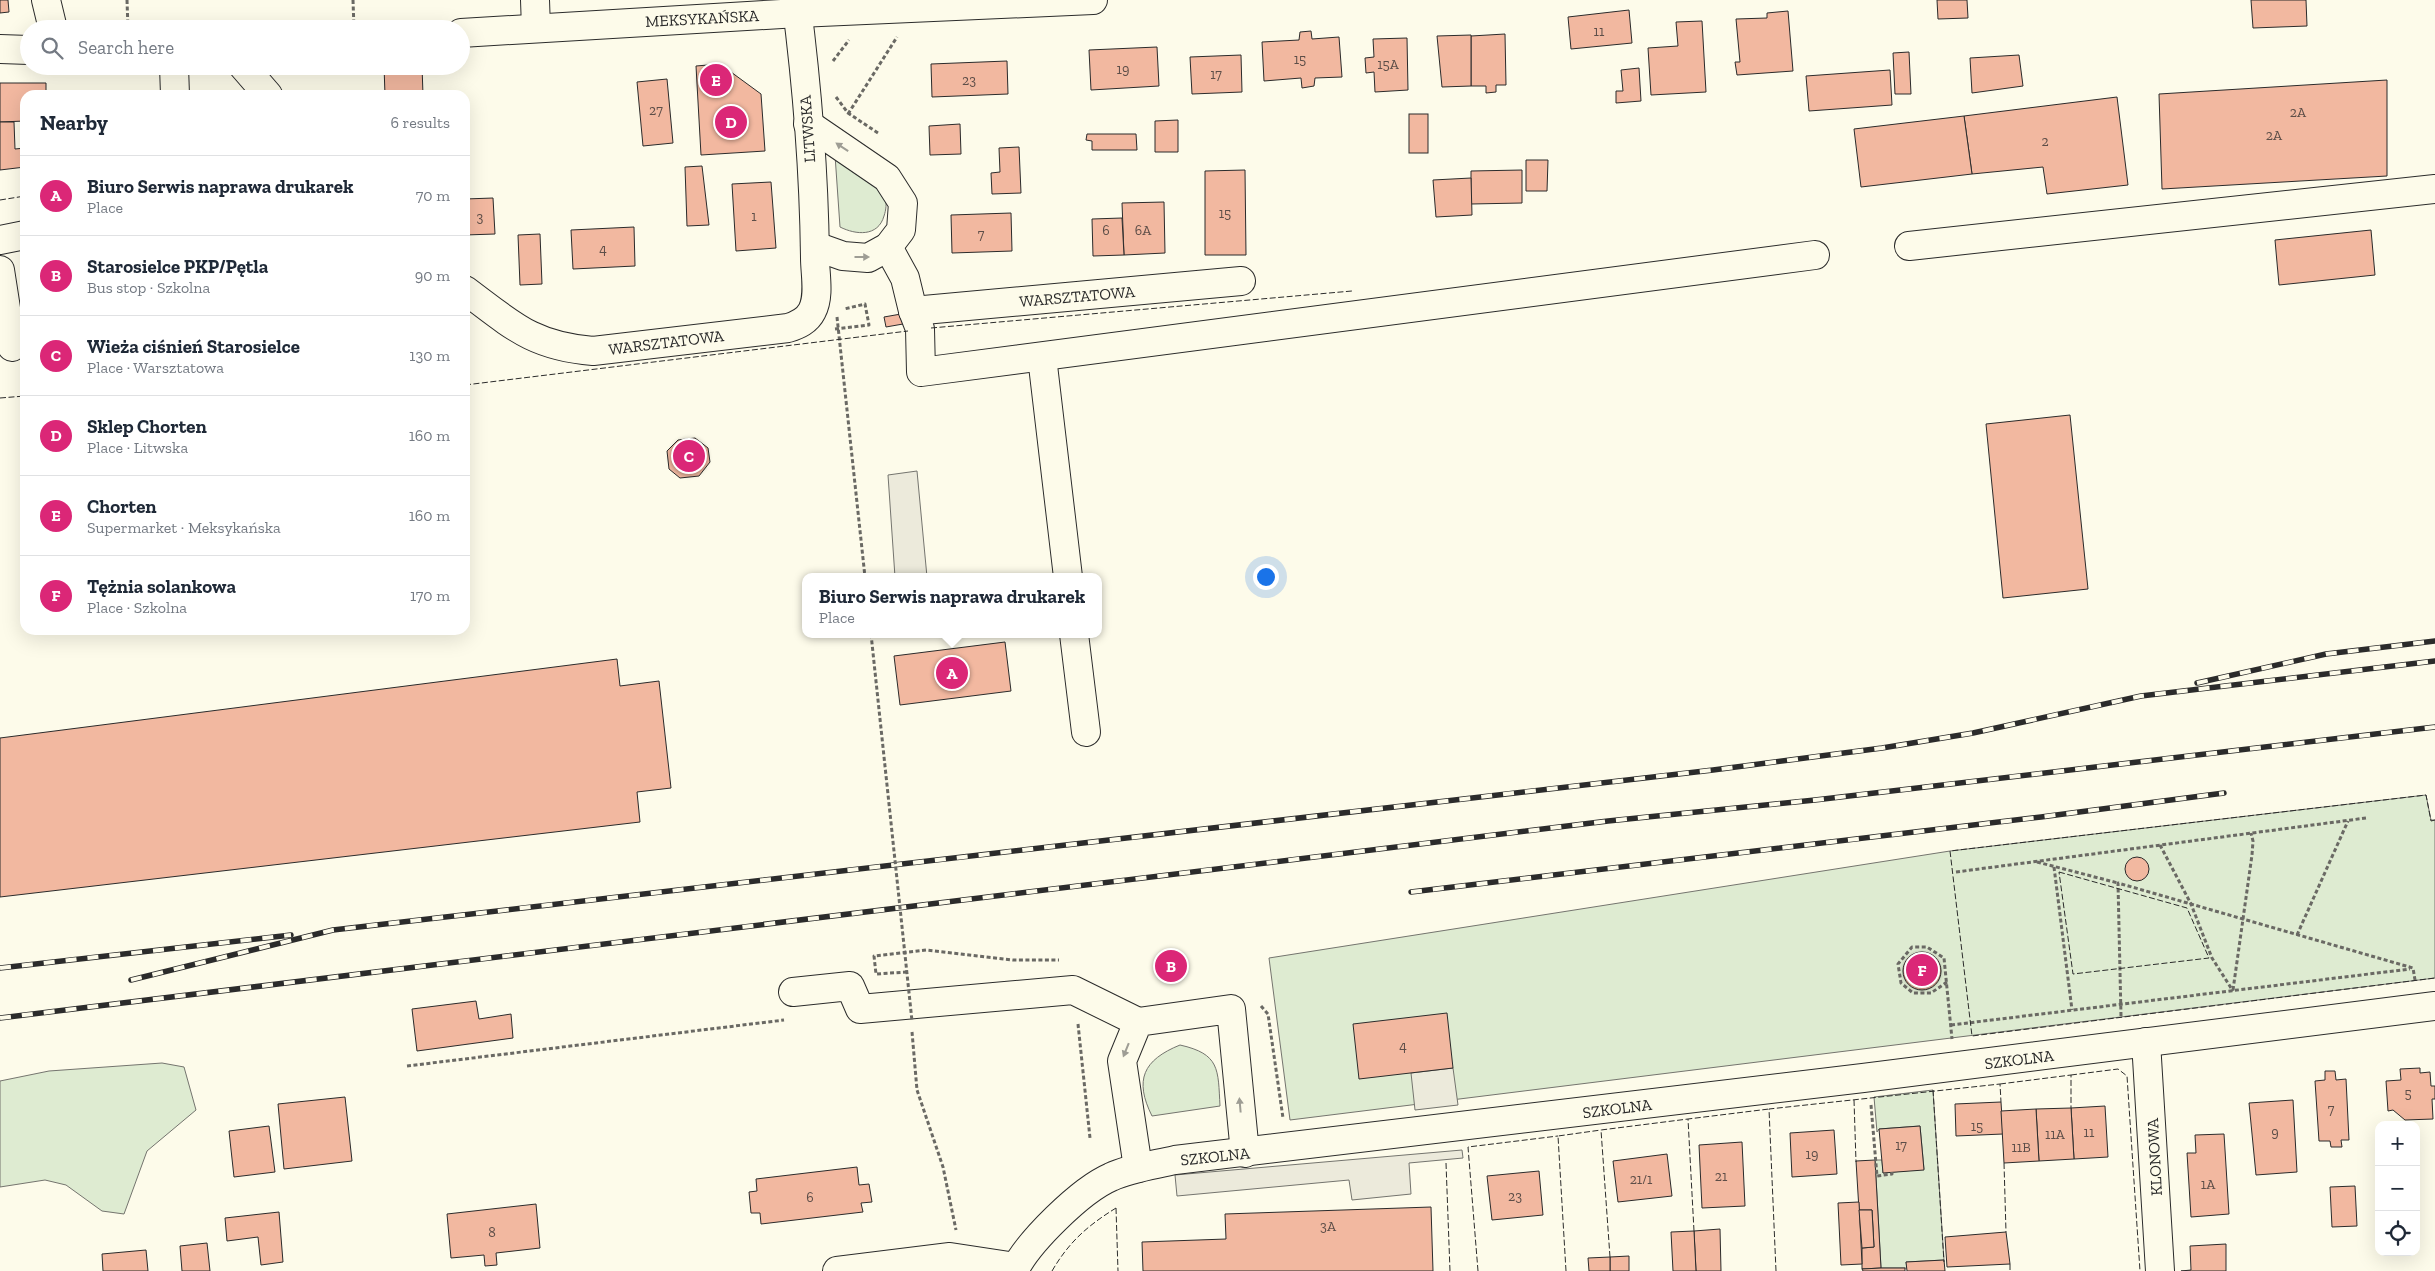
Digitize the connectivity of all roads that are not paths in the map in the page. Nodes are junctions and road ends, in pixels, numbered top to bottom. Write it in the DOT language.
graph roads {
  1 [pos="46,0"];
  2 [pos="535,0"];
  3 [pos="1093,0"];
  4 [pos="797,6"];
  5 [pos="51,20"];
  6 [pos="536,28"];
  7 [pos="470,32"];
  8 [pos="0,50"];
  9 [pos="20,50"];
  10 [pos="174,75"];
  11 [pos="251,75"];
  12 [pos="175,90"];
  13 [pos="264,90"];
  14 [pos="808,124"];
  15 [pos="2435,189"];
  16 [pos="20,236"];
  17 [pos="0,240"];
  18 [pos="815,246"];
  19 [pos="1910,246"];
  20 [pos="888,248"];
  21 [pos="1815,255"];
  22 [pos="0,270"];
  23 [pos="1241,281"];
  24 [pos="470,294"];
  25 [pos="912,311"];
  26 [pos="12,348"];
  27 [pos="1042,357"];
  28 [pos="1068,573"];
  29 [pos="1074,638"];
  30 [pos="1086,732"];
  31 [pos="793,992"];
  32 [pos="2435,1006"];
  33 [pos="1138,1022"];
  34 [pos="2146,1042"];
  35 [pos="1245,1153"];
  36 [pos="1138,1168"];
  37 [pos="1015,1269"];
  38 [pos="837,1271"];
  39 [pos="2160,1271"];
  1 -- 5 [label="street"];
  2 -- 6 [label="street"];
  3 -- 4 [label="street, MEKSYKAŃSKA"];
  4 -- 6 [label="street, MEKSYKAŃSKA"];
  4 -- 14 [label="street, LITWSKA"];
  6 -- 7 [label="street, MEKSYKAŃSKA"];
  8 -- 9 [label="street"];
  10 -- 12 [label="street"];
  11 -- 13 [label="street"];
  14 -- 18 [label="street, LITWSKA"];
  20 -- 14 [label="street, one-way"];
  15 -- 19 [label="street"];
  16 -- 17 [label="street"];
  18 -- 20 [label="street, one-way"];
  18 -- 24 [label="street, WARSZTATOWA"];
  20 -- 25 [label="street"];
  21 -- 27 [label="street"];
  22 -- 26 [label="street"];
  23 -- 25 [label="street, WARSZTATOWA"];
  25 -- 27 [label="street"];
  27 -- 28 [label="street"];
  29 -- 30 [label="street"];
  31 -- 33 [label="street"];
  32 -- 34 [label="street, SZKOLNA"];
  35 -- 33 [label="street, one-way"];
  33 -- 36 [label="street, one-way"];
  34 -- 35 [label="street, SZKOLNA"];
  34 -- 39 [label="street, KLONOWA"];
  35 -- 36 [label="street, SZKOLNA"];
  36 -- 37 [label="street, SZKOLNA"];
  37 -- 38 [label="street, SZKOLNA"];
}
